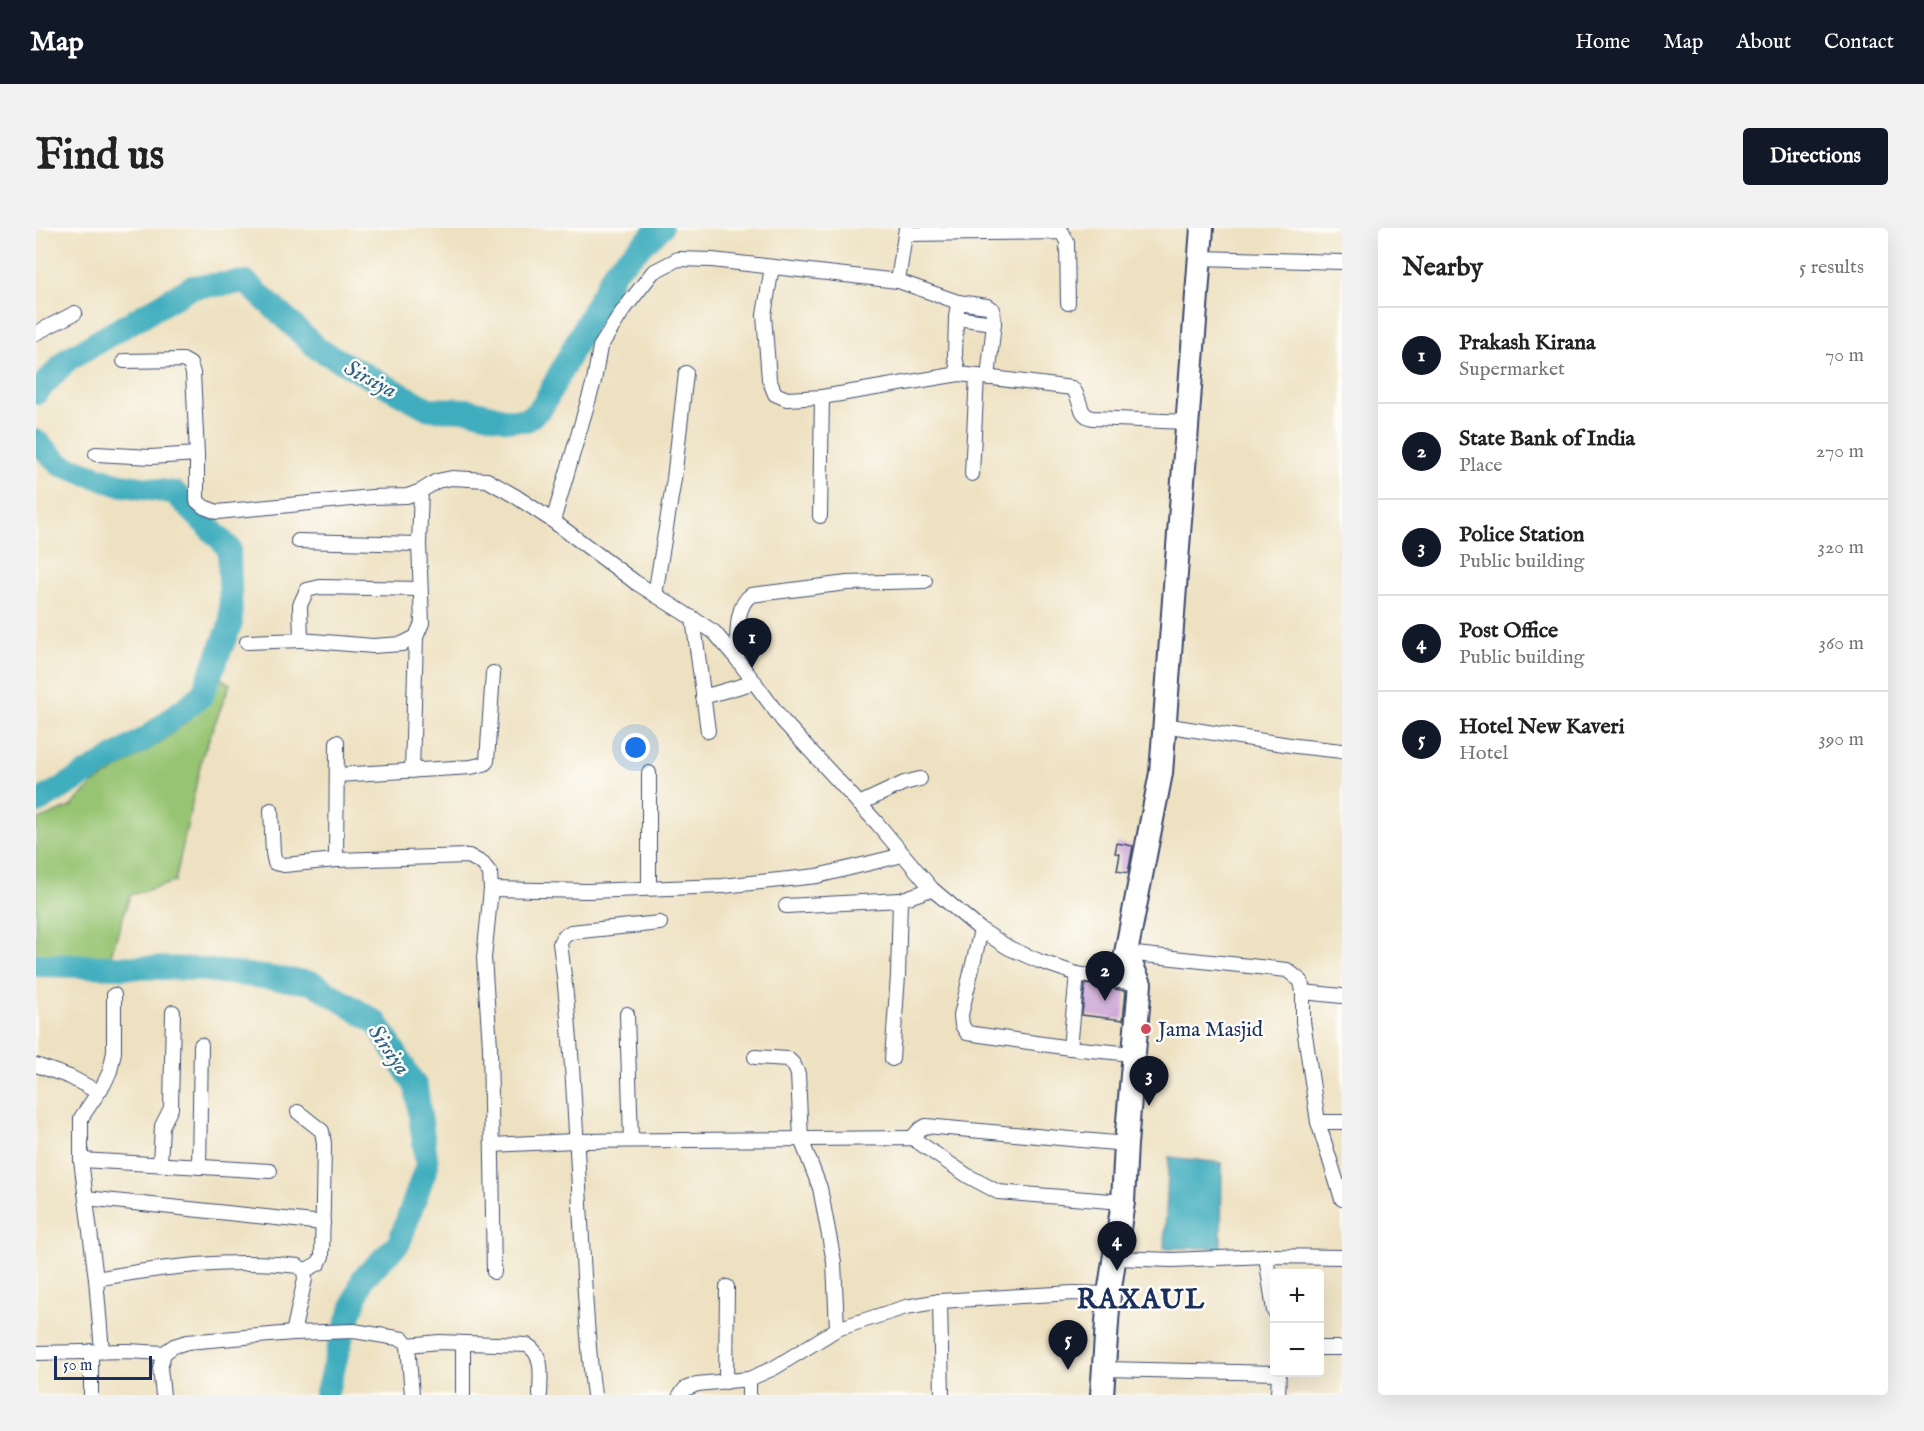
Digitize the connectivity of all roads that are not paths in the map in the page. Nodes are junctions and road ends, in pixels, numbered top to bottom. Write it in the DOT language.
graph roads {
  1 [pos="1202,228"];
  2 [pos="1062,230"];
  3 [pos="906,231"];
  4 [pos="1199,258"];
  5 [pos="1342,262"];
  6 [pos="772,267"];
  7 [pos="898,281"];
  8 [pos="958,302"];
  9 [pos="1068,303"];
  10 [pos="75,313"];
  11 [pos="956,318"];
  12 [pos="994,323"];
  13 [pos="36,333"];
  14 [pos="124,361"];
  15 [pos="686,373"];
  16 [pos="959,374"];
  17 [pos="982,377"];
  18 [pos="822,397"];
  19 [pos="1187,422"];
  20 [pos="96,454"];
  21 [pos="197,454"];
  22 [pos="972,474"];
  23 [pos="421,491"];
  24 [pos="820,516"];
  25 [pos="553,521"];
  26 [pos="298,541"];
  27 [pos="419,544"];
  28 [pos="925,581"];
  29 [pos="420,589"];
  30 [pos="655,595"];
  31 [pos="693,618"];
  32 [pos="416,637"];
  33 [pos="301,640"];
  34 [pos="248,642"];
  35 [pos="737,659"];
  36 [pos="493,673"];
  37 [pos="754,682"];
  38 [pos="703,697"];
  39 [pos="1164,725"];
  40 [pos="708,732"];
  41 [pos="337,742"];
  42 [pos="1342,751"];
  43 [pos="412,771"];
  44 [pos="650,773"];
  45 [pos="337,776"];
  46 [pos="920,779"];
  47 [pos="859,804"];
  48 [pos="271,810"];
  49 [pos="903,855"];
  50 [pos="336,860"];
  51 [pos="650,888"];
  52 [pos="932,889"];
  53 [pos="491,890"];
  54 [pos="900,900"];
  55 [pos="786,906"];
  56 [pos="660,923"];
  57 [pos="981,930"];
  58 [pos="1126,953"];
  59 [pos="1077,974"];
  60 [pos="1140,984"];
  61 [pos="1303,992"];
  62 [pos="114,995"];
  63 [pos="1342,996"];
  64 [pos="173,1012"];
  65 [pos="627,1014"];
  66 [pos="201,1045"];
  67 [pos="1070,1048"];
  68 [pos="1133,1054"];
  69 [pos="755,1057"];
  70 [pos="892,1059"];
  71 [pos="36,1065"];
  72 [pos="98,1092"];
  73 [pos="298,1112"];
  74 [pos="1318,1122"];
  75 [pos="1342,1122"];
  76 [pos="912,1138"];
  77 [pos="801,1139"];
  78 [pos="631,1140"];
  79 [pos="575,1141"];
  80 [pos="1125,1144"];
  81 [pos="493,1145"];
  82 [pos="81,1160"];
  83 [pos="160,1164"];
  84 [pos="199,1167"];
  85 [pos="270,1171"];
  86 [pos="86,1198"];
  87 [pos="1342,1198"];
  88 [pos="1123,1202"];
  89 [pos="323,1223"];
  90 [pos="1266,1256"];
  91 [pos="1116,1257"];
  92 [pos="1342,1257"];
  93 [pos="304,1271"];
  94 [pos="494,1272"];
  95 [pos="96,1279"];
  96 [pos="1270,1280"];
  97 [pos="728,1287"];
  98 [pos="1109,1294"];
  99 [pos="940,1301"];
  100 [pos="837,1329"];
  101 [pos="299,1333"];
  102 [pos="464,1343"];
  103 [pos="408,1345"];
  104 [pos="1324,1348"];
  105 [pos="1342,1348"];
  106 [pos="96,1351"];
  107 [pos="36,1353"];
  108 [pos="164,1353"];
  109 [pos="1104,1369"];
  110 [pos="1270,1373"];
  111 [pos="1279,1377"];
  112 [pos="749,1379"];
  113 [pos="726,1382"];
  114 [pos="91,1395"];
  115 [pos="163,1395"];
  116 [pos="412,1395"];
  117 [pos="462,1395"];
  118 [pos="540,1395"];
  119 [pos="594,1395"];
  120 [pos="680,1395"];
  121 [pos="749,1395"];
  122 [pos="942,1395"];
  123 [pos="1102,1395"];
  124 [pos="1278,1395"];
  1 -- 4 [label="main road"];
  2 -- 3 [label="street"];
  2 -- 9 [label="street"];
  3 -- 7 [label="street"];
  4 -- 5 [label="street"];
  4 -- 19 [label="main road"];
  6 -- 7 [label="street"];
  6 -- 18 [label="street"];
  6 -- 25 [label="street"];
  7 -- 8 [label="street"];
  8 -- 11 [label="street"];
  8 -- 12 [label="street"];
  10 -- 13 [label="street"];
  11 -- 12 [label="street"];
  11 -- 16 [label="street"];
  12 -- 17 [label="street"];
  14 -- 21 [label="street"];
  15 -- 30 [label="street"];
  16 -- 17 [label="street"];
  16 -- 18 [label="street"];
  17 -- 19 [label="street"];
  17 -- 22 [label="street"];
  18 -- 24 [label="street"];
  19 -- 39 [label="main road"];
  20 -- 21 [label="street"];
  21 -- 23 [label="street"];
  23 -- 25 [label="street"];
  23 -- 27 [label="street"];
  25 -- 30 [label="street"];
  26 -- 27 [label="street"];
  27 -- 29 [label="street"];
  28 -- 35 [label="street"];
  29 -- 32 [label="street"];
  29 -- 33 [label="street"];
  30 -- 31 [label="street"];
  31 -- 35 [label="street"];
  31 -- 38 [label="street"];
  32 -- 33 [label="street"];
  32 -- 43 [label="street"];
  33 -- 34 [label="street"];
  35 -- 37 [label="street"];
  36 -- 43 [label="street"];
  37 -- 38 [label="street"];
  37 -- 47 [label="street"];
  38 -- 40 [label="street"];
  39 -- 42 [label="street"];
  39 -- 58 [label="main road"];
  41 -- 45 [label="street"];
  43 -- 45 [label="street"];
  44 -- 51 [label="street"];
  45 -- 50 [label="street"];
  46 -- 47 [label="street"];
  47 -- 49 [label="street"];
  48 -- 50 [label="street"];
  49 -- 51 [label="street"];
  49 -- 52 [label="street"];
  50 -- 53 [label="street"];
  51 -- 53 [label="street"];
  52 -- 54 [label="street"];
  52 -- 57 [label="street"];
  53 -- 81 [label="street"];
  54 -- 55 [label="street"];
  54 -- 70 [label="street"];
  56 -- 79 [label="street"];
  57 -- 59 [label="street"];
  57 -- 67 [label="street"];
  58 -- 60 [label="main road"];
  58 -- 61 [label="street"];
  59 -- 60 [label="street"];
  59 -- 67 [label="street"];
  60 -- 68 [label="main road"];
  61 -- 63 [label="street"];
  61 -- 74 [label="street"];
  62 -- 72 [label="street"];
  64 -- 83 [label="street"];
  65 -- 78 [label="street"];
  66 -- 84 [label="street"];
  67 -- 68 [label="street"];
  68 -- 80 [label="main road"];
  69 -- 77 [label="street"];
  71 -- 72 [label="street"];
  72 -- 82 [label="street"];
  73 -- 89 [label="street"];
  74 -- 75 [label="street"];
  74 -- 87 [label="street"];
  76 -- 77 [label="street"];
  76 -- 80 [label="street"];
  76 -- 88 [label="street"];
  77 -- 78 [label="street"];
  77 -- 100 [label="street"];
  78 -- 79 [label="street"];
  79 -- 81 [label="street"];
  79 -- 119 [label="street"];
  80 -- 88 [label="main road"];
  81 -- 94 [label="street"];
  82 -- 83 [label="street"];
  82 -- 86 [label="street"];
  83 -- 84 [label="street"];
  84 -- 85 [label="street"];
  86 -- 89 [label="street"];
  86 -- 95 [label="street"];
  88 -- 91 [label="main road"];
  89 -- 93 [label="street"];
  90 -- 91 [label="street"];
  90 -- 92 [label="street"];
  90 -- 96 [label="street"];
  91 -- 98 [label="main road"];
  93 -- 95 [label="street"];
  93 -- 101 [label="street"];
  95 -- 106 [label="street"];
  97 -- 113 [label="street"];
  98 -- 99 [label="street"];
  98 -- 109 [label="main road"];
  99 -- 100 [label="street"];
  99 -- 122 [label="street"];
  100 -- 112 [label="street"];
  101 -- 103 [label="street"];
  101 -- 108 [label="street"];
  102 -- 103 [label="street"];
  102 -- 117 [label="street"];
  102 -- 118 [label="street"];
  103 -- 116 [label="street"];
  104 -- 105 [label="street"];
  106 -- 107 [label="street"];
  106 -- 108 [label="street"];
  106 -- 114 [label="street"];
  108 -- 115 [label="street"];
  109 -- 110 [label="street"];
  109 -- 123 [label="main road"];
  111 -- 124 [label="street"];
  112 -- 113 [label="street"];
  112 -- 121 [label="street"];
  113 -- 120 [label="street"];
}
